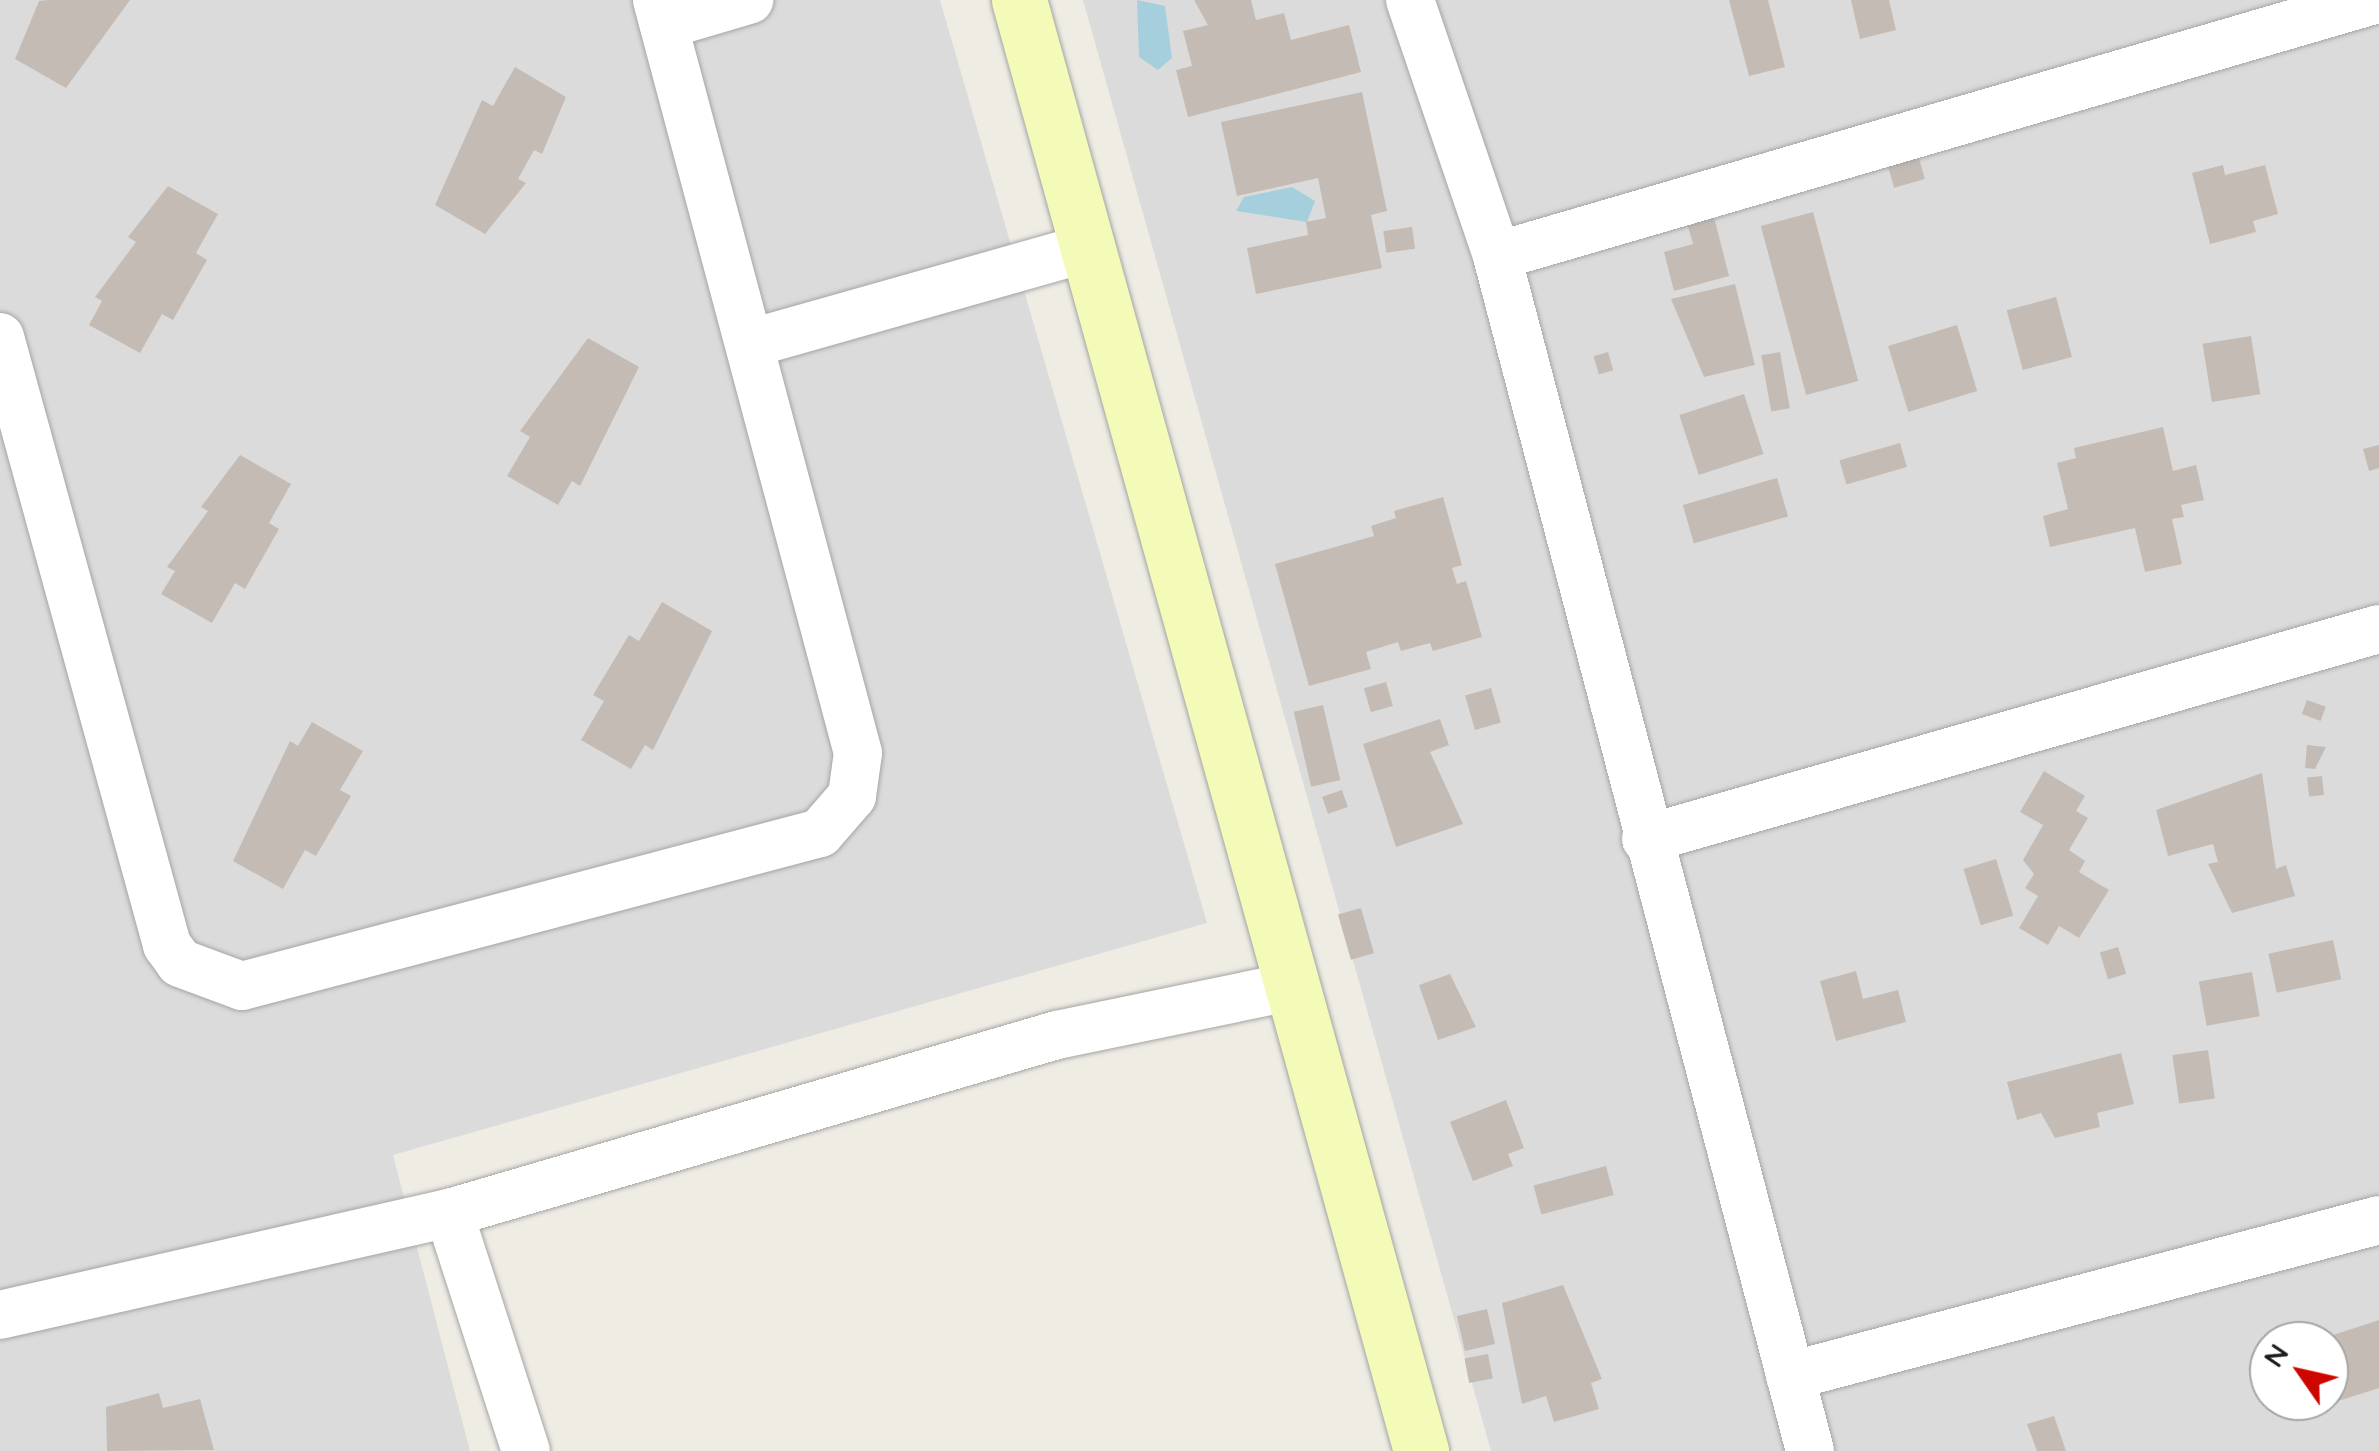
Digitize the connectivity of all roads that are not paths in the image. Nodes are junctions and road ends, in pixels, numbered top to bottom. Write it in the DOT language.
graph roads {
  1 [pos="749,0"];
  2 [pos="1019,0"];
  3 [pos="1410,0"];
  4 [pos="2374,0"];
  5 [pos="660,12"];
  6 [pos="1088,248"];
  7 [pos="1497,256"];
  8 [pos="0,337"];
  9 [pos="754,342"];
  10 [pos="2379,629"];
  11 [pos="1646,839"];
  12 [pos="1289,987"];
  13 [pos="449,1213"];
  14 [pos="2379,1220"];
  15 [pos="0,1315"];
  16 [pos="1790,1376"];
  17 [pos="526,1451"];
  18 [pos="1422,1451"];
  19 [pos="1810,1451"];
  1 -- 5 [label="street"];
  2 -- 6 [label="street"];
  3 -- 7 [label="street"];
  4 -- 7 [label="street"];
  5 -- 9 [label="street"];
  6 -- 9 [label="street"];
  6 -- 12 [label="street"];
  7 -- 11 [label="street"];
  8 -- 9 [label="street"];
  10 -- 11 [label="street"];
  11 -- 16 [label="street"];
  12 -- 13 [label="street"];
  12 -- 18 [label="street"];
  13 -- 15 [label="street"];
  13 -- 17 [label="street"];
  14 -- 16 [label="street"];
  16 -- 19 [label="street"];
}
